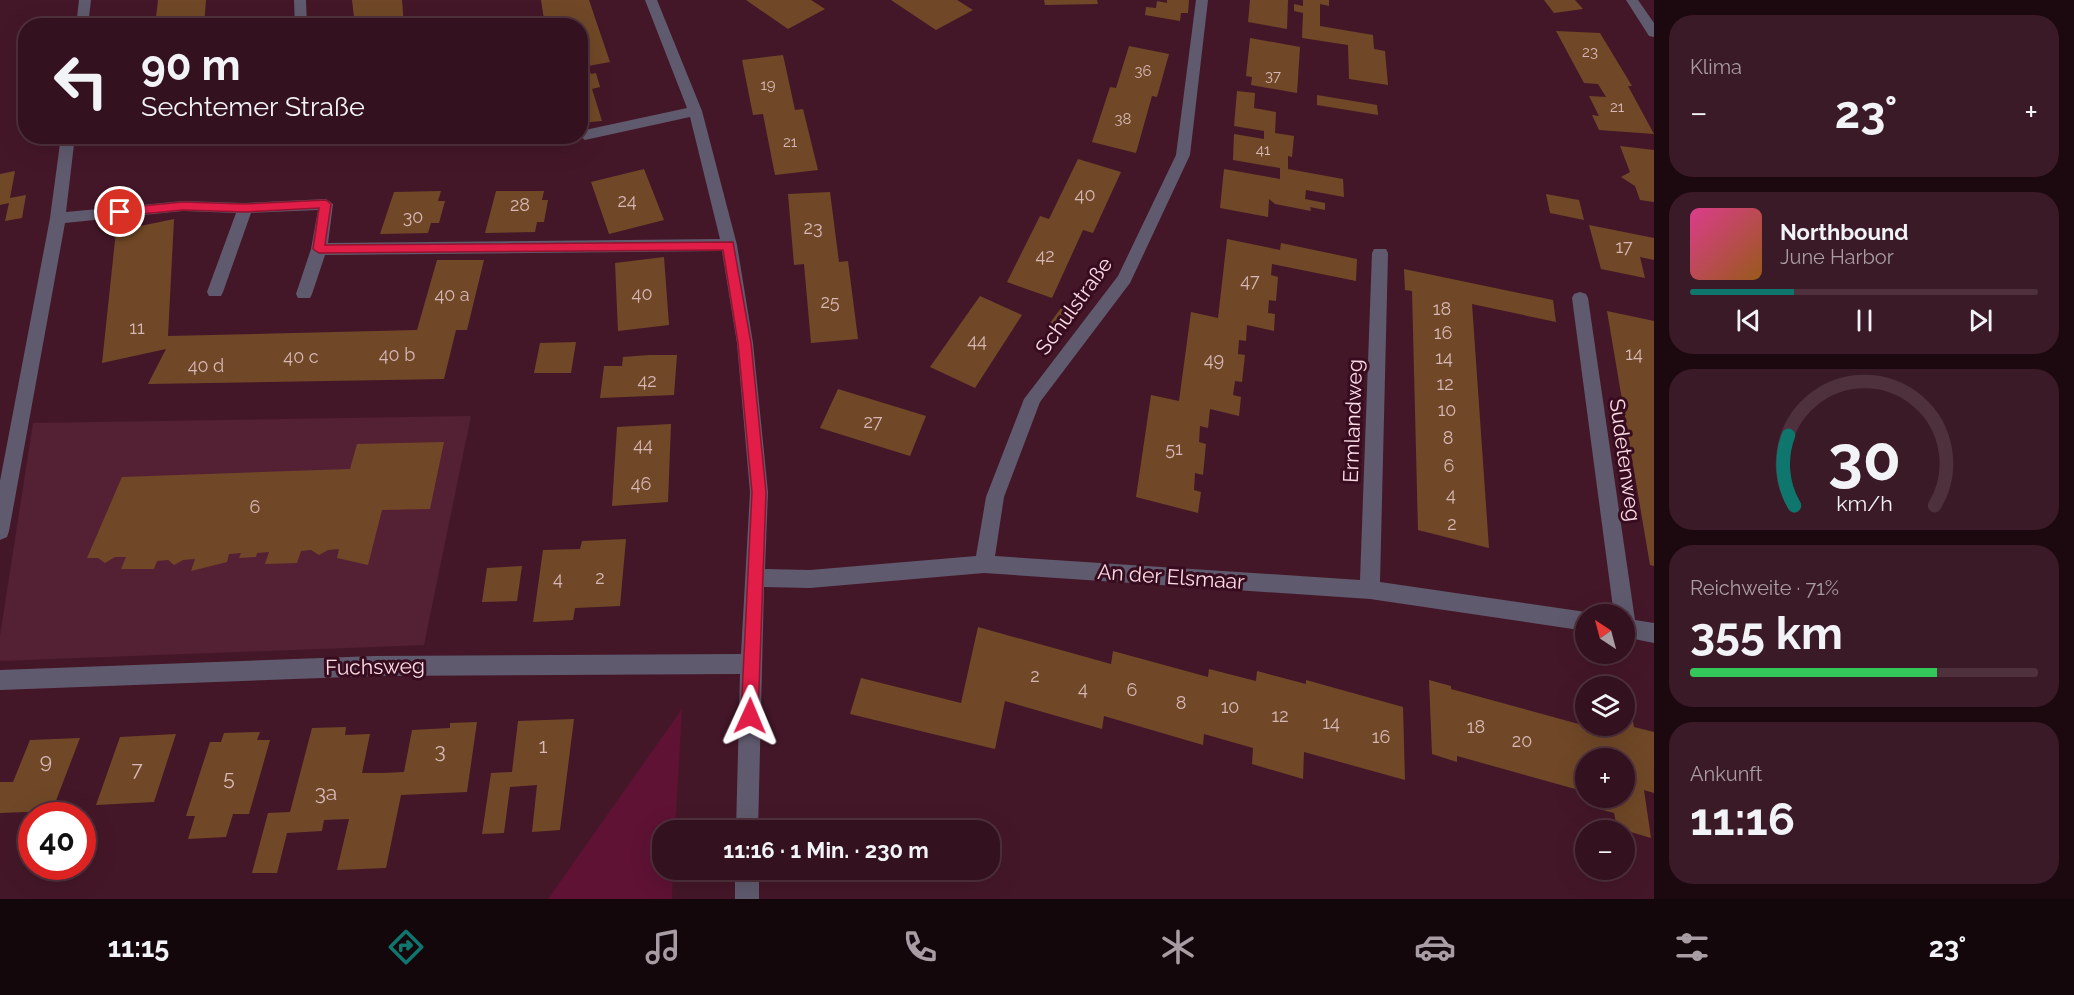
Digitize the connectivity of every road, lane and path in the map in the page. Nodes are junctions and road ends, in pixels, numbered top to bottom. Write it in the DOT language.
graph roads {
  1 [pos="85,0"];
  2 [pos="300,0"];
  3 [pos="651,0"];
  4 [pos="1202,0"];
  5 [pos="1632,0"];
  6 [pos="83,18"];
  7 [pos="301,18"];
  8 [pos="1654,33"];
  9 [pos="695,111"];
  10 [pos="588,134"];
  11 [pos="67,144"];
  12 [pos="245,208"];
  13 [pos="58,218"];
  14 [pos="729,245"];
  15 [pos="319,249"];
  16 [pos="1380,253"];
  17 [pos="215,292"];
  18 [pos="304,294"];
  19 [pos="1580,298"];
  20 [pos="0,531"];
  21 [pos="984,564"];
  22 [pos="756,578"];
  23 [pos="1370,590"];
  24 [pos="1622,604"];
  25 [pos="1575,620"];
  26 [pos="1635,630"];
  27 [pos="1654,633"];
  28 [pos="751,664"];
  29 [pos="0,680"];
  30 [pos="747,820"];
  31 [pos="747,880"];
  32 [pos="747,899"];
  1 -- 6 [label="street"];
  2 -- 7 [label="street"];
  3 -- 9 [label="street"];
  4 -- 21 [label="street, Schulstraße"];
  5 -- 8 [label="street"];
  9 -- 10 [label="street"];
  9 -- 14 [label="street"];
  11 -- 13 [label="street"];
  12 -- 13 [label="street"];
  12 -- 15 [label="street"];
  12 -- 17 [label="street"];
  13 -- 20 [label="street"];
  14 -- 15 [label="street"];
  14 -- 22 [label="street"];
  15 -- 18 [label="street"];
  16 -- 23 [label="street, Ermlandweg"];
  19 -- 24 [label="street, Sudetenweg"];
  21 -- 22 [label="street, An der Elsmaar"];
  21 -- 23 [label="street, An der Elsmaar"];
  22 -- 28 [label="street"];
  23 -- 25 [label="street, An der Elsmaar"];
  26 -- 27 [label="street"];
  28 -- 29 [label="street, Fuchsweg"];
  28 -- 30 [label="street"];
  31 -- 32 [label="street"];
}
